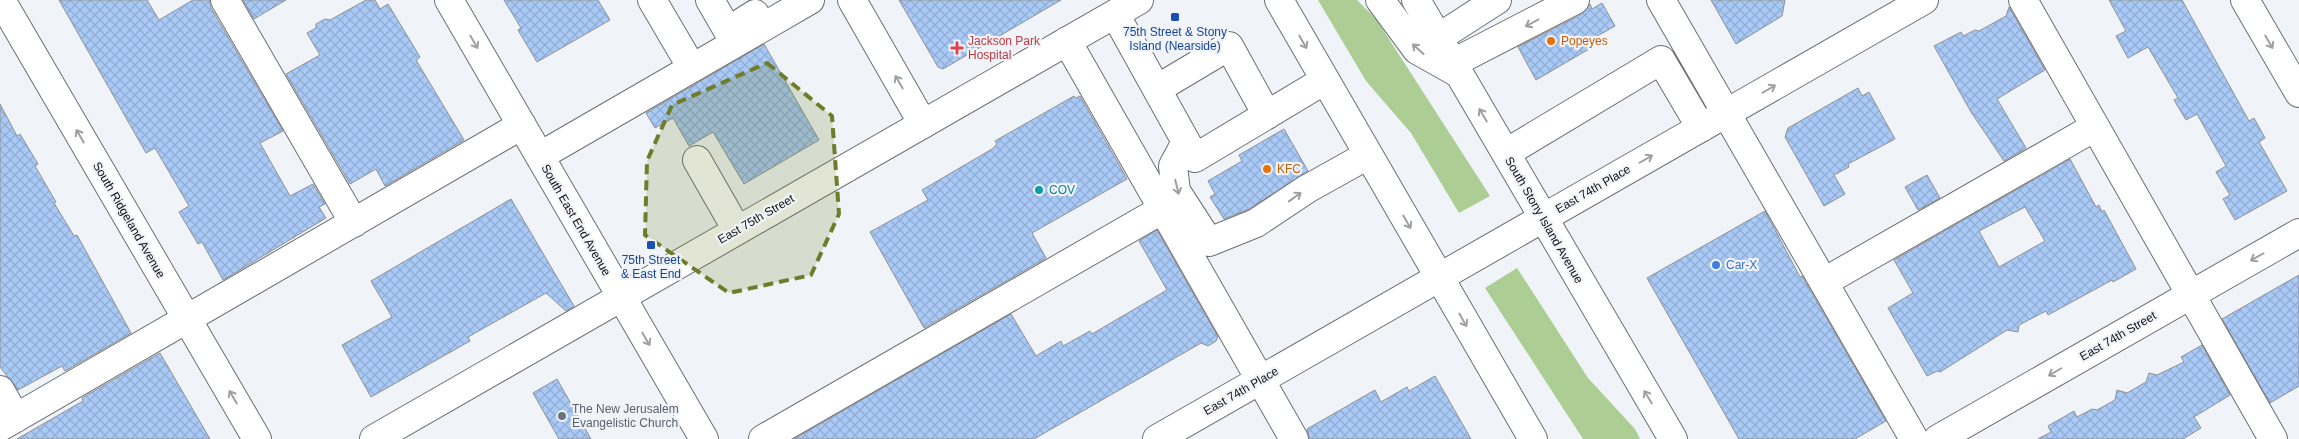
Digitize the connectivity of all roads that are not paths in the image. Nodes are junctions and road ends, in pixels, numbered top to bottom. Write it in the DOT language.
graph roads {
  1 [pos="1,0"];
  2 [pos="225,0"];
  3 [pos="450,0"];
  4 [pos="652,0"];
  5 [pos="710,0"];
  6 [pos="810,0"];
  7 [pos="852,0"];
  8 [pos="1138,0"];
  9 [pos="1279,0"];
  10 [pos="1380,0"];
  11 [pos="1416,0"];
  12 [pos="1497,0"];
  13 [pos="1575,0"];
  14 [pos="1649,0"];
  15 [pos="1661,0"];
  16 [pos="1924,0"];
  17 [pos="2023,0"];
  18 [pos="2245,0"];
  19 [pos="778,6"];
  20 [pos="1115,14"];
  21 [pos="1438,38"];
  22 [pos="1067,41"];
  23 [pos="1661,60"];
  24 [pos="692,68"];
  25 [pos="1456,69"];
  26 [pos="1325,80"];
  27 [pos="1157,89"];
  28 [pos="2299,93"];
  29 [pos="1726,113"];
  30 [pos="1267,115"];
  31 [pos="923,124"];
  32 [pos="522,125"];
  33 [pos="2095,127"];
  34 [pos="1701,128"];
  35 [pos="1186,142"];
  36 [pos="1506,153"];
  37 [pos="1368,155"];
  38 [pos="540,156"];
  39 [pos="697,160"];
  40 [pos="1163,209"];
  41 [pos="1543,218"];
  42 [pos="354,223"];
  43 [pos="737,230"];
  44 [pos="2299,233"];
  45 [pos="1439,277"];
  46 [pos="1824,282"];
  47 [pos="2191,295"];
  48 [pos="621,297"];
  49 [pos="187,319"];
  50 [pos="1260,380"];
  51 [pos="0,390"];
  52 [pos="8,422"];
  53 [pos="257,439"];
  54 [pos="374,439"];
  55 [pos="704,439"];
  56 [pos="763,439"];
  57 [pos="1157,439"];
  58 [pos="1294,439"];
  59 [pos="1533,439"];
  60 [pos="1673,439"];
  61 [pos="1914,439"];
  62 [pos="1938,439"];
  63 [pos="2273,439"];
  49 -- 1 [label="main road, South Ridgeland Avenue, one-way"];
  2 -- 42 [label="main road"];
  3 -- 32 [label="main road, South East End Avenue, one-way"];
  4 -- 24 [label="main road"];
  5 -- 19 [label="main road"];
  6 -- 19 [label="main road"];
  31 -- 7 [label="main road, one-way"];
  8 -- 20 [label="main road, East 75th Street"];
  9 -- 26 [label="main road, one-way"];
  25 -- 10 [label="main road, one-way"];
  11 -- 21 [label="main road, South Stony Island Avenue"];
  12 -- 21 [label="main road"];
  13 -- 25 [label="main road, one-way"];
  14 -- 23 [label="main road"];
  15 -- 29 [label="main road"];
  29 -- 16 [label="main road, East 74th Place, one-way"];
  17 -- 33 [label="main road"];
  18 -- 28 [label="main road, one-way"];
  19 -- 24 [label="main road"];
  20 -- 22 [label="main road, East 75th Street"];
  20 -- 27 [label="main road"];
  21 -- 25 [label="main road, South Stony Island Avenue"];
  22 -- 31 [label="main road, East 75th Street"];
  22 -- 40 [label="main road"];
  23 -- 34 [label="main road"];
  23 -- 36 [label="main road"];
  24 -- 38 [label="main road"];
  36 -- 25 [label="main road, South Stony Island Avenue, one-way"];
  26 -- 30 [label="main road"];
  26 -- 37 [label="main road"];
  27 -- 30 [label="main road"];
  27 -- 35 [label="main road"];
  29 -- 34 [label="main road, East 74th Place"];
  29 -- 46 [label="main road"];
  30 -- 35 [label="main road"];
  31 -- 43 [label="main road, East 75th Street"];
  32 -- 38 [label="main road, South East End Avenue"];
  32 -- 42 [label="main road"];
  33 -- 46 [label="main road"];
  33 -- 47 [label="main road"];
  41 -- 34 [label="main road, East 74th Place, one-way"];
  35 -- 37 [label="main road, one-way"];
  36 -- 41 [label="main road, South Stony Island Avenue"];
  37 -- 45 [label="main road, one-way"];
  38 -- 48 [label="main road, South East End Avenue"];
  39 -- 43 [label="main road"];
  40 -- 50 [label="main road"];
  40 -- 56 [label="main road"];
  41 -- 45 [label="main road, East 74th Place"];
  60 -- 41 [label="main road, South Stony Island Avenue, one-way"];
  42 -- 49 [label="main road"];
  43 -- 48 [label="main road, East 75th Street"];
  44 -- 47 [label="main road, East 74th Street, one-way"];
  45 -- 50 [label="main road, East 74th Place"];
  45 -- 59 [label="main road, one-way"];
  46 -- 61 [label="main road"];
  47 -- 62 [label="main road, East 74th Street, one-way"];
  47 -- 63 [label="main road"];
  48 -- 54 [label="main road, East 75th Street"];
  48 -- 55 [label="main road, South East End Avenue, one-way"];
  49 -- 52 [label="main road"];
  53 -- 49 [label="main road, South Ridgeland Avenue, one-way"];
  50 -- 57 [label="main road, East 74th Place"];
  50 -- 58 [label="main road"];
  51 -- 52 [label="main road"];
}
